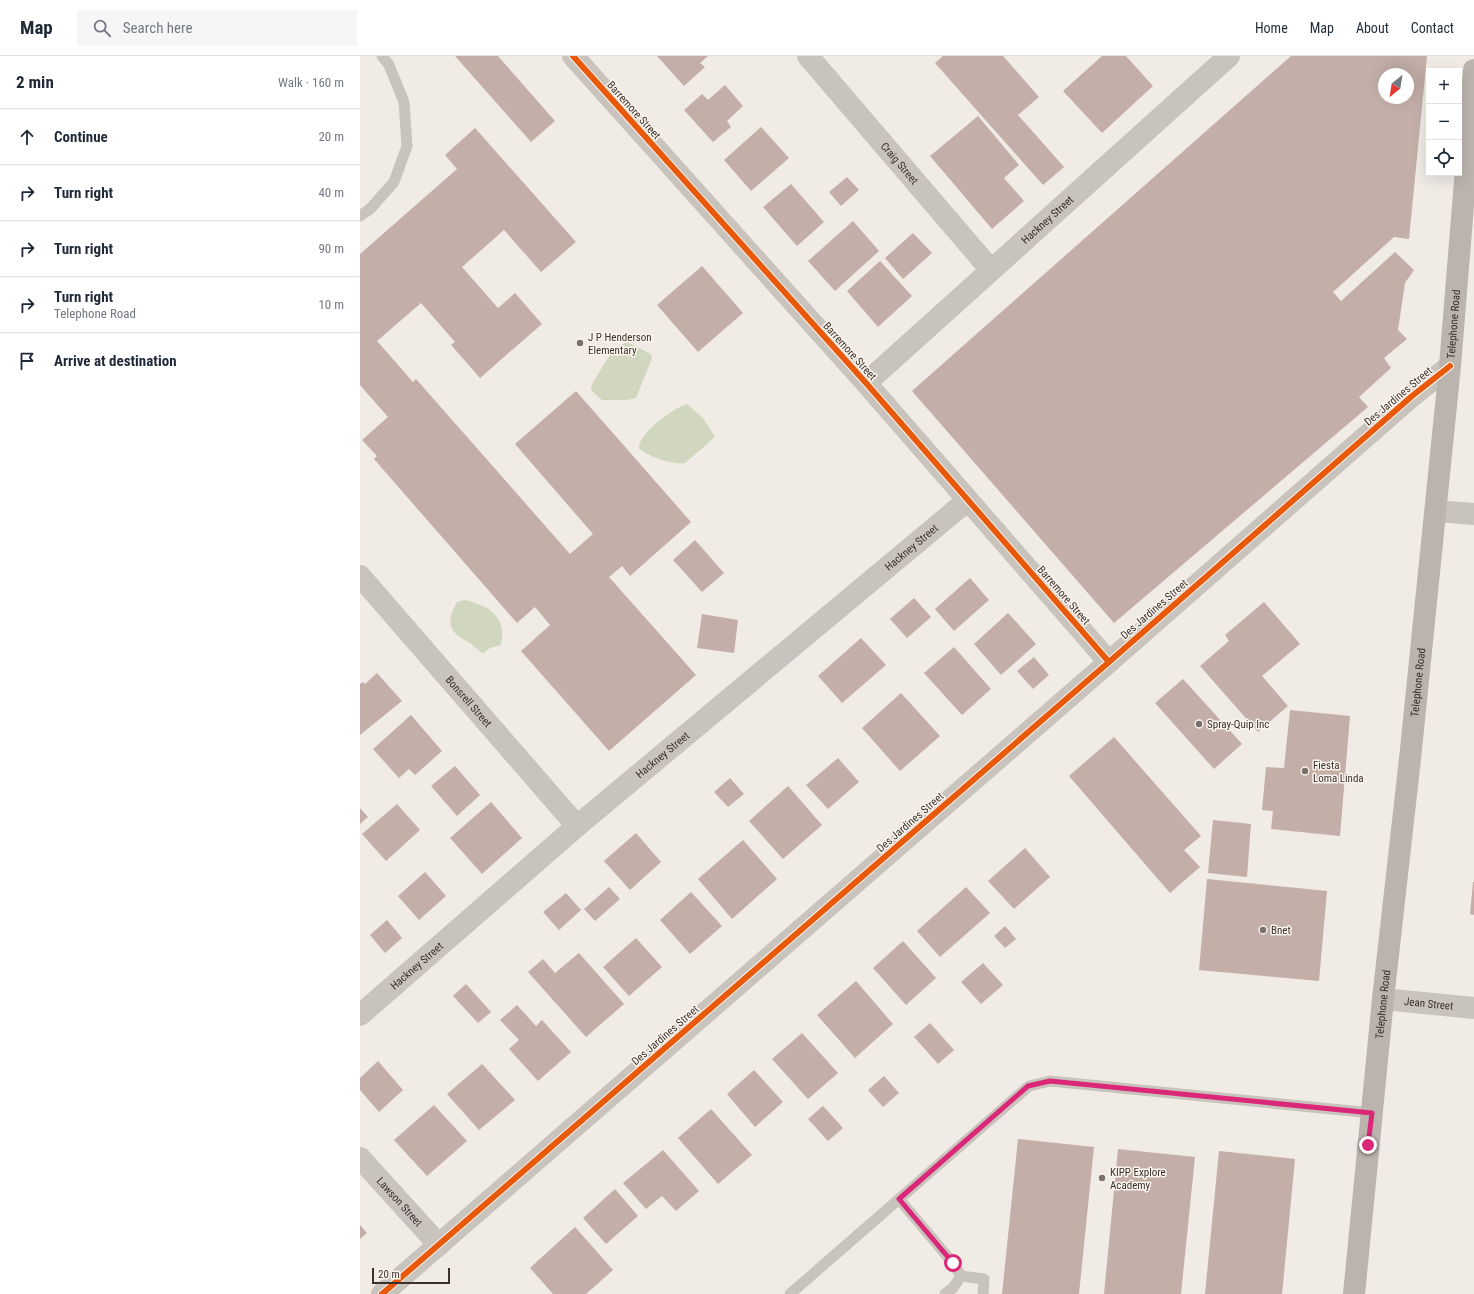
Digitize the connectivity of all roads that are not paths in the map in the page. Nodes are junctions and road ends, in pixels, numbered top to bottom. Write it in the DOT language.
graph roads {
  1 [pos="382,56"];
  2 [pos="573,56"];
  3 [pos="808,56"];
  4 [pos="1229,56"];
  5 [pos="1474,70"];
  6 [pos="360,216"];
  7 [pos="991,270"];
  8 [pos="1450,366"];
  9 [pos="866,383"];
  10 [pos="968,500"];
  11 [pos="1436,511"];
  12 [pos="1474,514"];
  13 [pos="360,576"];
  14 [pos="1109,662"];
  15 [pos="577,826"];
  16 [pos="1383,999"];
  17 [pos="1474,1008"];
  18 [pos="360,1015"];
  19 [pos="1372,1113"];
  20 [pos="360,1158"];
  21 [pos="899,1199"];
  22 [pos="439,1245"];
  23 [pos="960,1276"];
  24 [pos="382,1294"];
  25 [pos="790,1294"];
  26 [pos="945,1294"];
  27 [pos="983,1294"];
  28 [pos="1354,1294"];
  1 -- 6 [label="lane"];
  2 -- 9 [label="street, Barremore Street"];
  3 -- 7 [label="street, Craig Street"];
  4 -- 7 [label="street, Hackney Street"];
  5 -- 8 [label="main road, Telephone Road"];
  7 -- 9 [label="street, Hackney Street"];
  8 -- 11 [label="main road, Telephone Road"];
  8 -- 14 [label="street, Des Jardines Street"];
  9 -- 10 [label="street, Barremore Street"];
  10 -- 14 [label="street, Barremore Street"];
  10 -- 15 [label="street, Hackney Street"];
  11 -- 12 [label="street"];
  11 -- 16 [label="main road, Telephone Road"];
  13 -- 15 [label="street, Bonsrell Street"];
  14 -- 22 [label="street, Des Jardines Street"];
  15 -- 18 [label="street, Hackney Street"];
  16 -- 17 [label="street, Jean Street"];
  16 -- 19 [label="main road, Telephone Road"];
  19 -- 21 [label="lane"];
  19 -- 28 [label="main road, Telephone Road"];
  20 -- 22 [label="street, Lawson Street"];
  21 -- 23 [label="lane"];
  21 -- 25 [label="lane"];
  22 -- 24 [label="street, Des Jardines Street"];
  23 -- 26 [label="lane"];
  23 -- 27 [label="lane"];
}
